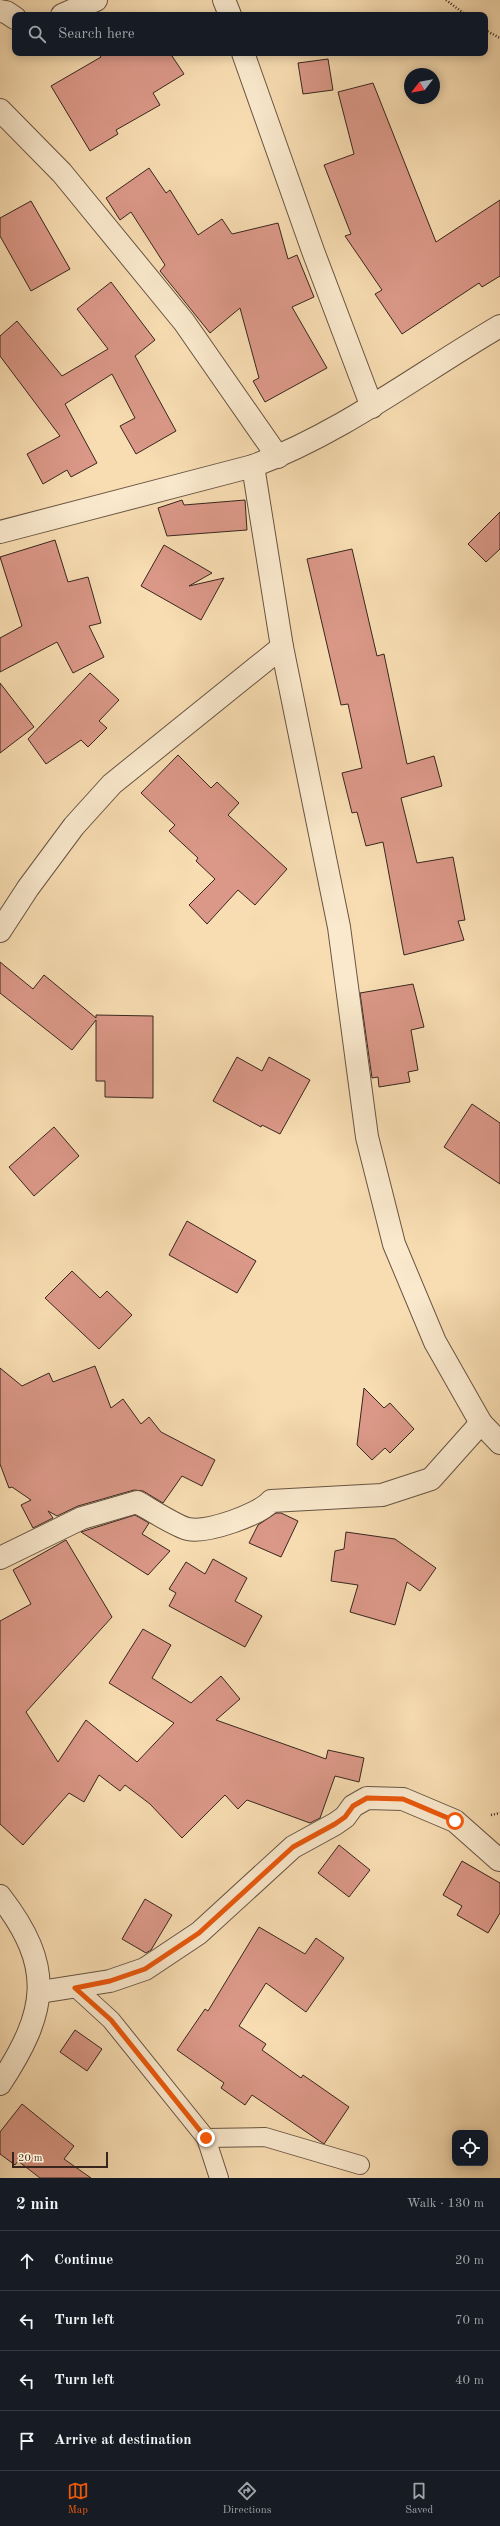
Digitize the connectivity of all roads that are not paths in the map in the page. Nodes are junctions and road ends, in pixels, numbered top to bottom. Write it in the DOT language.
graph roads {
  1 [pos="96,0"];
  2 [pos="224,0"];
  3 [pos="0,11"];
  4 [pos="69,12"];
  5 [pos="229,12"];
  6 [pos="12,16"];
  7 [pos="244,56"];
  8 [pos="0,110"];
  9 [pos="500,326"];
  10 [pos="372,406"];
  11 [pos="278,457"];
  12 [pos="253,466"];
  13 [pos="0,532"];
  14 [pos="282,647"];
  15 [pos="0,932"];
  16 [pos="481,1423"];
  17 [pos="500,1443"];
  18 [pos="0,1558"];
  19 [pos="499,1860"];
  20 [pos="0,1896"];
  21 [pos="75,1988"];
  22 [pos="40,1992"];
  23 [pos="0,2084"];
  24 [pos="206,2138"];
  25 [pos="360,2165"];
  26 [pos="219,2178"];
  1 -- 4 [label="street"];
  2 -- 5 [label="street"];
  3 -- 6 [label="street"];
  7 -- 10 [label="street"];
  8 -- 11 [label="street"];
  9 -- 10 [label="street"];
  10 -- 11 [label="street"];
  11 -- 12 [label="street"];
  12 -- 13 [label="street"];
  12 -- 14 [label="street"];
  14 -- 15 [label="street"];
  14 -- 16 [label="street"];
  16 -- 17 [label="street"];
  16 -- 18 [label="street"];
  19 -- 21 [label="street"];
  20 -- 22 [label="street"];
  21 -- 22 [label="street"];
  21 -- 24 [label="lane"];
  22 -- 23 [label="street"];
  24 -- 25 [label="lane"];
  24 -- 26 [label="lane"];
}
